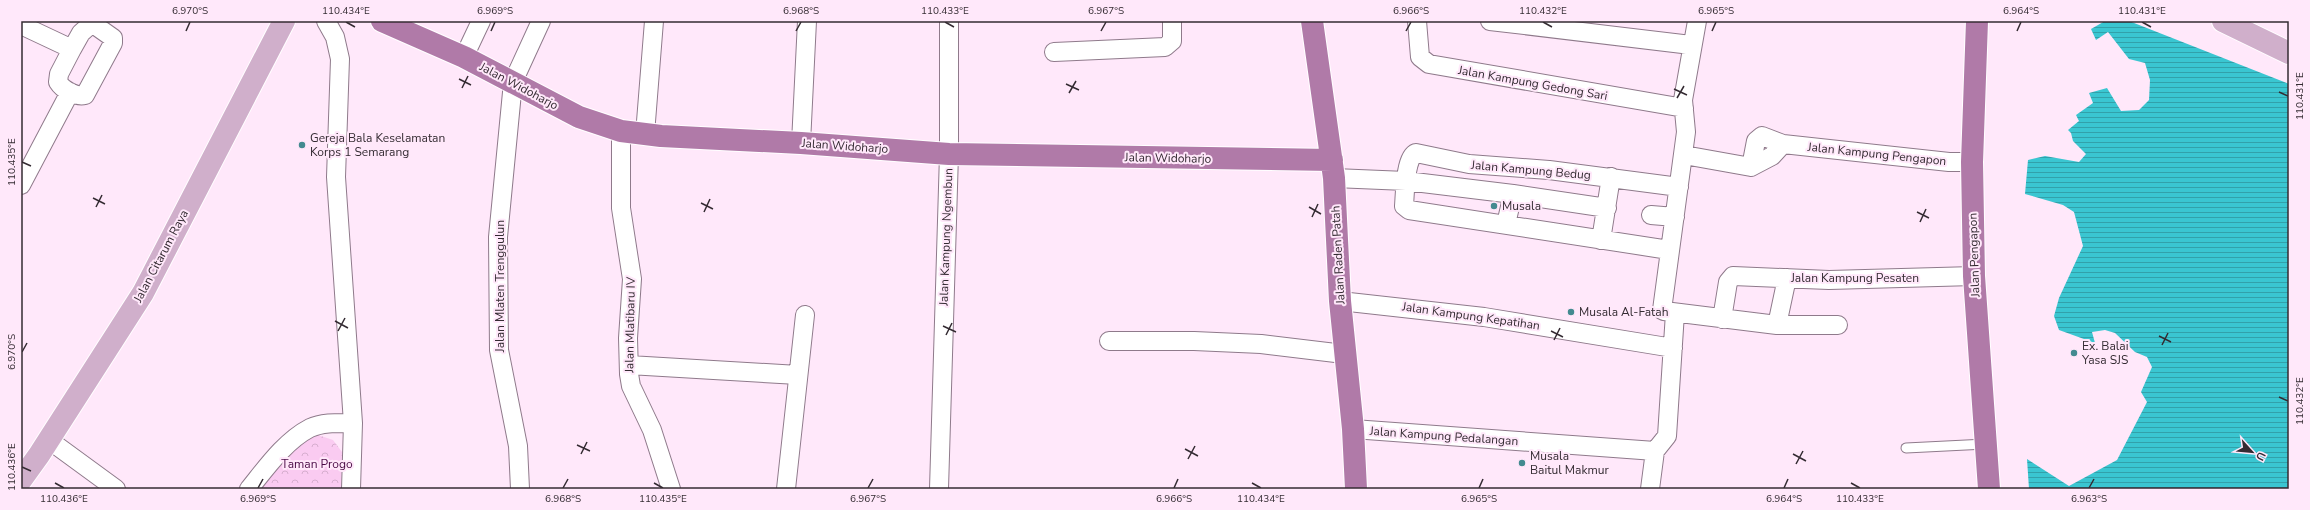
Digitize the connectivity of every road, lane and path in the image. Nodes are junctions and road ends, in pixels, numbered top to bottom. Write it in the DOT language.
graph roads {
  1 [pos="284,21"];
  2 [pos="326,21"];
  3 [pos="382,21"];
  4 [pos="481,21"];
  5 [pos="541,21"];
  6 [pos="654,21"];
  7 [pos="807,21"];
  8 [pos="949,21"];
  9 [pos="1172,21"];
  10 [pos="1312,21"];
  11 [pos="1417,21"];
  12 [pos="1490,21"];
  13 [pos="1697,21"];
  14 [pos="1977,21"];
  15 [pos="2223,21"];
  16 [pos="21,25"];
  17 [pos="1691,45"];
  18 [pos="72,49"];
  19 [pos="1054,52"];
  20 [pos="2289,53"];
  21 [pos="464,57"];
  22 [pos="513,82"];
  23 [pos="70,92"];
  24 [pos="1684,108"];
  25 [pos="621,131"];
  26 [pos="645,134"];
  27 [pos="801,143"];
  28 [pos="949,154"];
  29 [pos="1684,155"];
  30 [pos="1972,162"];
  31 [pos="1333,169"];
  32 [pos="1611,177"];
  33 [pos="1406,181"];
  34 [pos="21,185"];
  35 [pos="1679,187"];
  36 [pos="1513,194"];
  37 [pos="1607,208"];
  38 [pos="1651,215"];
  39 [pos="1675,217"];
  40 [pos="1506,224"];
  41 [pos="1601,240"];
  42 [pos="1669,250"];
  43 [pos="1974,276"];
  44 [pos="1786,278"];
  45 [pos="1340,301"];
  46 [pos="1675,313"];
  47 [pos="805,315"];
  48 [pos="1722,319"];
  49 [pos="1777,325"];
  50 [pos="1838,325"];
  51 [pos="1109,341"];
  52 [pos="1673,348"];
  53 [pos="1344,354"];
  54 [pos="629,365"];
  55 [pos="798,375"];
  56 [pos="353,423"];
  57 [pos="1353,429"];
  58 [pos="48,440"];
  59 [pos="1986,444"];
  60 [pos="1906,448"];
  61 [pos="1655,451"];
  62 [pos="24,469"];
  63 [pos="116,489"];
  64 [pos="249,489"];
  65 [pos="351,489"];
  66 [pos="520,489"];
  67 [pos="670,489"];
  68 [pos="786,489"];
  69 [pos="940,489"];
  70 [pos="1356,489"];
  71 [pos="1650,489"];
  72 [pos="1989,489"];
  1 -- 58 [label="main road, Jalan Citarum Raya"];
  2 -- 56 [label="street"];
  3 -- 21 [label="highway, Jalan Widoharjo"];
  4 -- 21 [label="street"];
  5 -- 22 [label="street, Jalan Mlaten Trenggulun"];
  6 -- 26 [label="street"];
  7 -- 27 [label="street"];
  8 -- 28 [label="street, Jalan Kampung Ngembun"];
  9 -- 19 [label="street"];
  10 -- 31 [label="highway, Jalan Raden Patah"];
  11 -- 24 [label="street, Jalan Kampung Gedong Sari"];
  12 -- 17 [label="street"];
  13 -- 17 [label="street"];
  14 -- 30 [label="highway, Jalan Pengapon"];
  15 -- 20 [label="main road"];
  16 -- 18 [label="street"];
  17 -- 24 [label="street"];
  18 -- 23 [label="street"];
  18 -- 23 [label="street"];
  21 -- 22 [label="highway, Jalan Widoharjo"];
  22 -- 25 [label="highway, Jalan Widoharjo"];
  22 -- 66 [label="street, Jalan Mlaten Trenggulun"];
  23 -- 34 [label="street"];
  24 -- 29 [label="street"];
  25 -- 26 [label="highway, Jalan Widoharjo"];
  25 -- 54 [label="street, Jalan Mlatibaru IV"];
  26 -- 27 [label="highway, Jalan Widoharjo"];
  27 -- 28 [label="highway, Jalan Widoharjo"];
  28 -- 31 [label="highway, Jalan Widoharjo"];
  28 -- 69 [label="street, Jalan Kampung Ngembun"];
  29 -- 30 [label="street, Jalan Kampung Pengapon"];
  29 -- 35 [label="street"];
  30 -- 43 [label="highway, Jalan Pengapon"];
  31 -- 33 [label="street, Jalan Kampung Bedug"];
  31 -- 45 [label="highway, Jalan Raden Patah"];
  32 -- 33 [label="street, Jalan Kampung Bedug"];
  32 -- 35 [label="street, Jalan Kampung Bedug"];
  32 -- 37 [label="street"];
  33 -- 36 [label="street, Jalan Kampung Bedug"];
  33 -- 40 [label="street, Jalan Kampung Bedug"];
  35 -- 39 [label="street"];
  36 -- 37 [label="street, Jalan Kampung Bedug"];
  36 -- 40 [label="street"];
  37 -- 41 [label="street"];
  38 -- 39 [label="street"];
  39 -- 42 [label="street"];
  40 -- 41 [label="street, Jalan Kampung Bedug"];
  41 -- 42 [label="street, Jalan Kampung Bedug"];
  42 -- 46 [label="street"];
  43 -- 44 [label="street, Jalan Kampung Pesaten"];
  43 -- 59 [label="highway, Jalan Pengapon"];
  44 -- 48 [label="street, Jalan Kampung Pesaten"];
  44 -- 49 [label="street"];
  45 -- 52 [label="street, Jalan Kampung Kepatihan"];
  45 -- 53 [label="highway, Jalan Raden Patah"];
  46 -- 48 [label="street"];
  46 -- 52 [label="street"];
  47 -- 55 [label="street"];
  48 -- 49 [label="street"];
  49 -- 50 [label="street"];
  51 -- 53 [label="street"];
  52 -- 61 [label="street"];
  53 -- 57 [label="highway, Jalan Raden Patah"];
  54 -- 55 [label="street"];
  54 -- 67 [label="street, Jalan Mlatibaru IV"];
  55 -- 68 [label="street"];
  56 -- 64 [label="street"];
  56 -- 65 [label="street"];
  57 -- 61 [label="street, Jalan Kampung Pedalangan"];
  57 -- 70 [label="highway, Jalan Raden Patah"];
  58 -- 62 [label="main road, Jalan Citarum Raya"];
  58 -- 63 [label="street"];
  59 -- 60 [label="lane"];
  59 -- 72 [label="highway, Jalan Pengapon"];
  61 -- 71 [label="street"];
}
